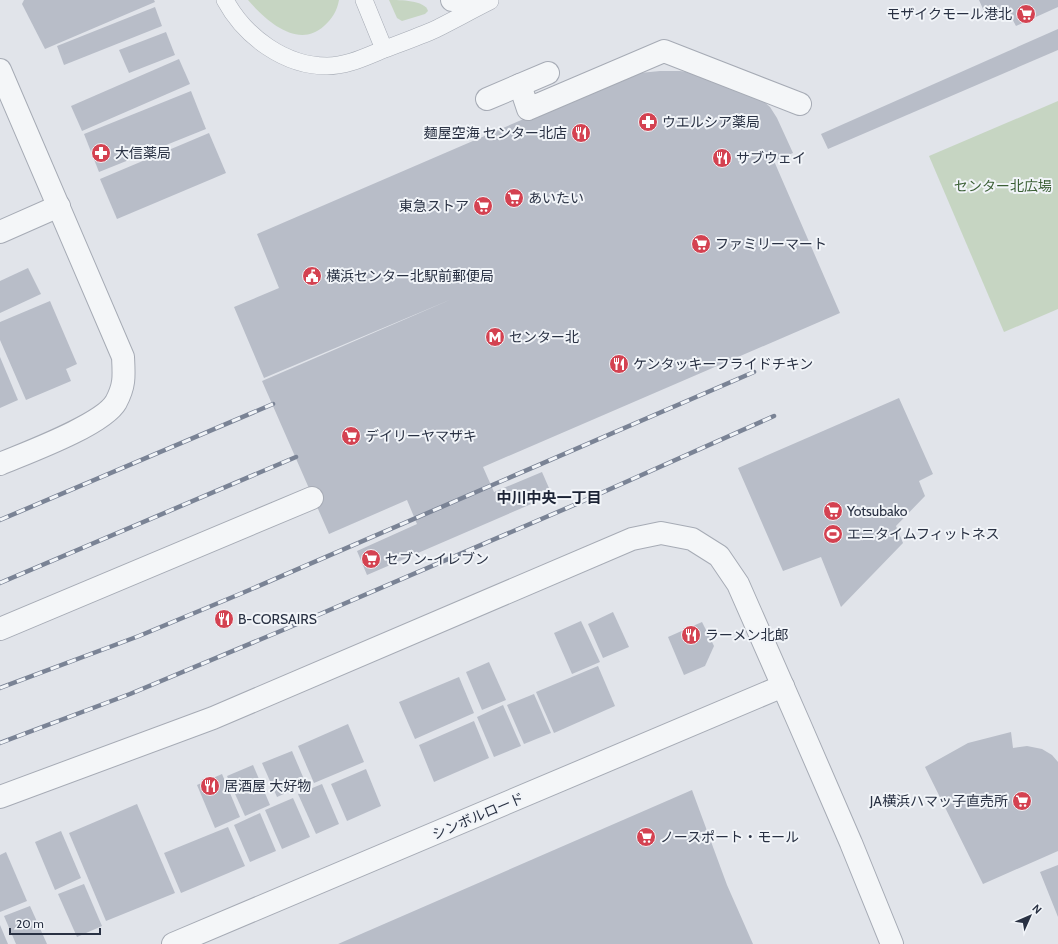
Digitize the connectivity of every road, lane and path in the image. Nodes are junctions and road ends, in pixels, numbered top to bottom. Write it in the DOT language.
graph roads {
  1 [pos="225,0"];
  2 [pos="364,0"];
  3 [pos="452,0"];
  4 [pos="481,0"];
  5 [pos="491,0"];
  6 [pos="384,49"];
  7 [pos="0,70"];
  8 [pos="548,73"];
  9 [pos="520,85"];
  10 [pos="486,99"];
  11 [pos="800,104"];
  12 [pos="59,206"];
  13 [pos="0,232"];
  14 [pos="0,464"];
  15 [pos="312,498"];
  16 [pos="0,629"];
  17 [pos="784,686"];
  18 [pos="0,797"];
  19 [pos="173,944"];
  20 [pos="892,944"];
  1 -- 6 [label="lane"];
  2 -- 6 [label="lane"];
  3 -- 4 [label="street"];
  5 -- 6 [label="lane"];
  7 -- 12 [label="street"];
  8 -- 9 [label="street"];
  9 -- 10 [label="street"];
  9 -- 11 [label="street"];
  12 -- 13 [label="street"];
  12 -- 14 [label="street"];
  15 -- 16 [label="street"];
  17 -- 18 [label="street"];
  17 -- 19 [label="street, シンボルロード"];
  17 -- 20 [label="street"];
}
